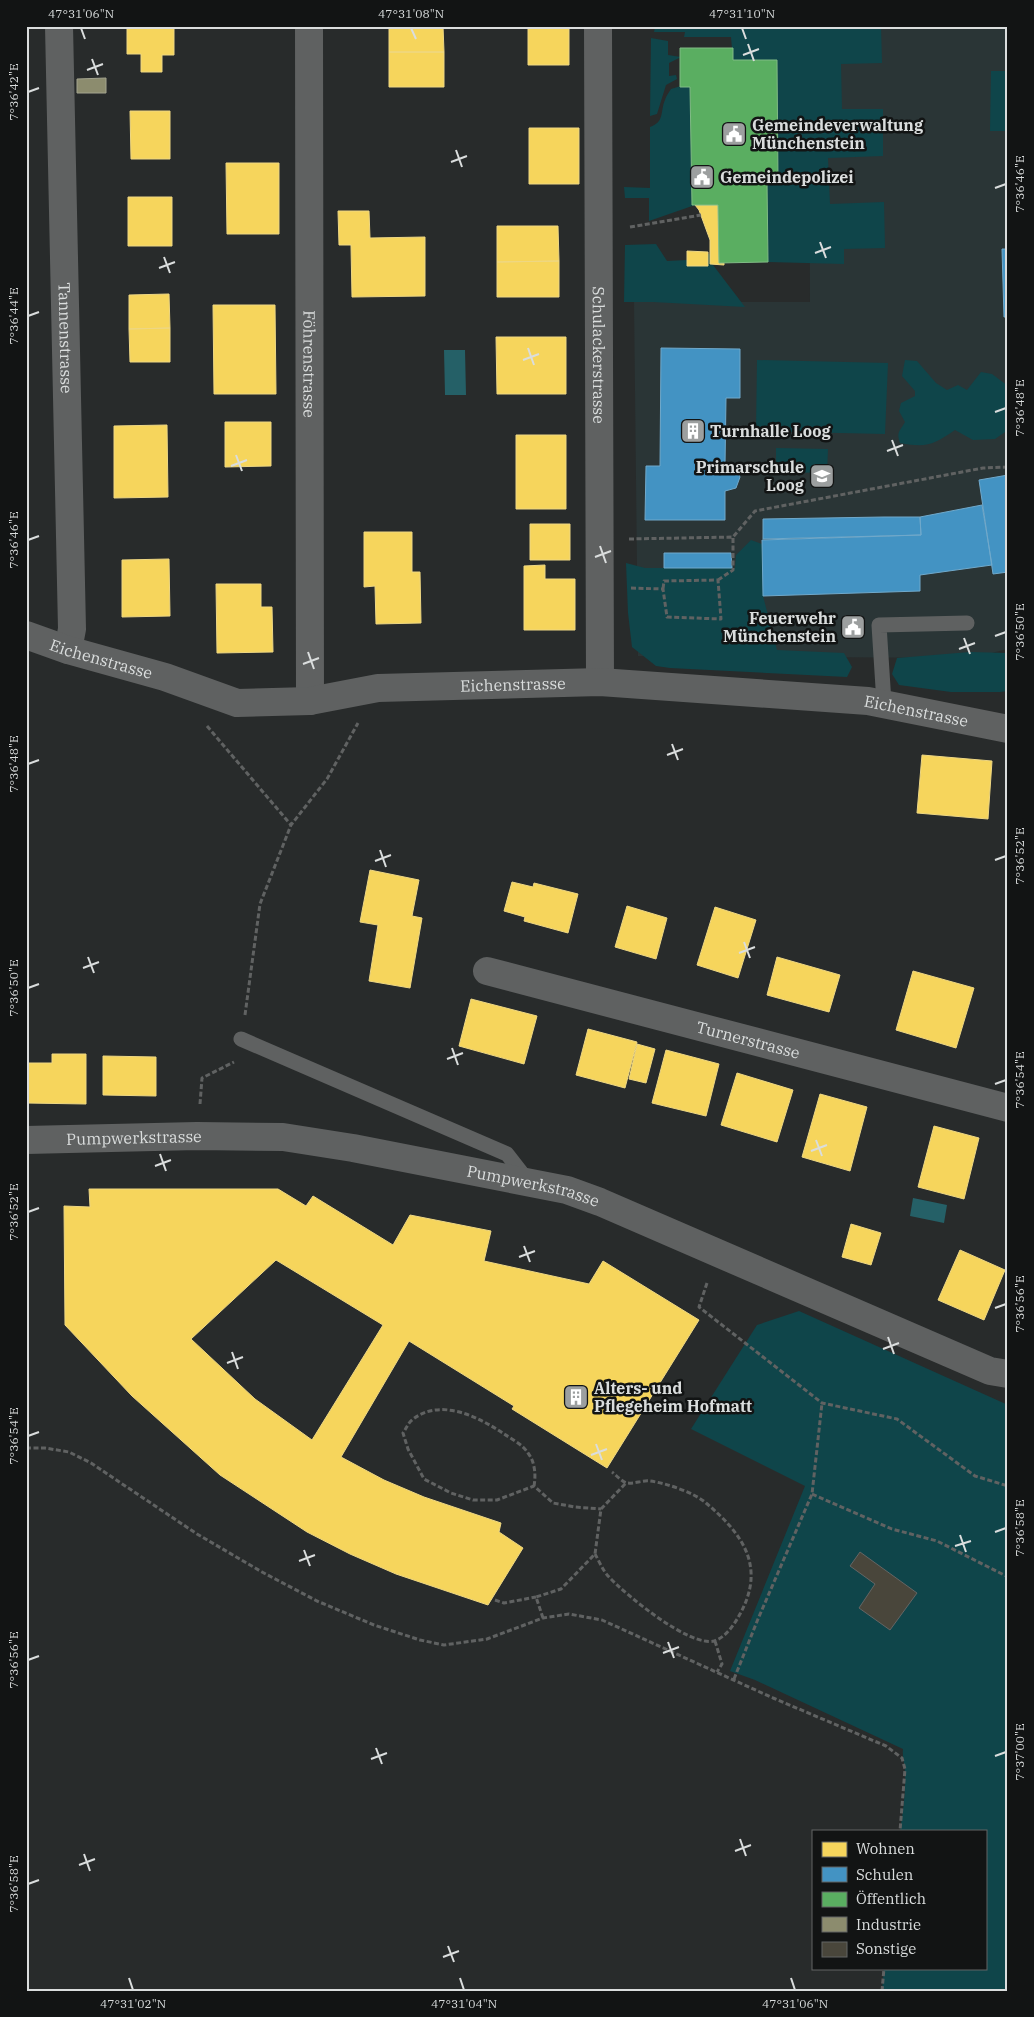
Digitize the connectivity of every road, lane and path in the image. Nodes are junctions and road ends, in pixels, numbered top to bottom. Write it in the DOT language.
graph roads {
  1 [pos="59,26"];
  2 [pos="309,26"];
  3 [pos="598,26"];
  4 [pos="701,215"];
  5 [pos="598,232"];
  6 [pos="1008,467"];
  7 [pos="733,537"];
  8 [pos="600,540"];
  9 [pos="718,580"];
  10 [pos="600,588"];
  11 [pos="664,589"];
  12 [pos="967,622"];
  13 [pos="26,635"];
  14 [pos="68,650"];
  15 [pos="600,682"];
  16 [pos="378,688"];
  17 [pos="310,701"];
  18 [pos="884,703"];
  19 [pos="202,722"];
  20 [pos="1008,729"];
  21 [pos="291,825"];
  22 [pos="487,972"];
  23 [pos="241,1039"];
  24 [pos="1008,1108"];
  25 [pos="197,1136"];
  26 [pos="26,1140"];
  27 [pos="531,1184"];
  28 [pos="717,1252"];
  29 [pos="1008,1374"];
  30 [pos="822,1403"];
  31 [pos="26,1448"];
  32 [pos="612,1472"];
  33 [pos="626,1483"];
  34 [pos="534,1486"];
  35 [pos="1008,1486"];
  36 [pos="812,1494"];
  37 [pos="601,1509"];
  38 [pos="595,1554"];
  39 [pos="1008,1577"];
  40 [pos="536,1597"];
  41 [pos="495,1600"];
  42 [pos="543,1618"];
  43 [pos="715,1641"];
  44 [pos="717,1672"];
  45 [pos="734,1679"];
  46 [pos="900,1830"];
  47 [pos="884,1970"];
  48 [pos="882,1991"];
  1 -- 14 [label="street, Tannenstrasse"];
  2 -- 17 [label="street, Föhrenstrasse"];
  3 -- 5 [label="street, Schulackerstrasse"];
  4 -- 5 [label="path"];
  5 -- 8 [label="street, Schulackerstrasse"];
  6 -- 7 [label="path"];
  7 -- 8 [label="path"];
  7 -- 9 [label="path"];
  8 -- 10 [label="street, Schulackerstrasse"];
  9 -- 11 [label="path"];
  9 -- 11 [label="path"];
  10 -- 11 [label="path"];
  10 -- 15 [label="street, Schulackerstrasse"];
  12 -- 18 [label="lane"];
  13 -- 14 [label="street, Eichenstrasse"];
  14 -- 17 [label="street, Eichenstrasse"];
  15 -- 16 [label="street, Eichenstrasse"];
  15 -- 18 [label="street, Eichenstrasse"];
  16 -- 17 [label="street, Eichenstrasse"];
  16 -- 21 [label="path"];
  18 -- 20 [label="street, Eichenstrasse"];
  19 -- 21 [label="path"];
  21 -- 23 [label="path"];
  22 -- 24 [label="street, Turnerstrasse"];
  23 -- 25 [label="path"];
  23 -- 27 [label="lane"];
  25 -- 26 [label="street, Pumpwerkstrasse"];
  25 -- 27 [label="street, Pumpwerkstrasse"];
  27 -- 28 [label="street, Pumpwerkstrasse"];
  28 -- 29 [label="street, Pumpwerkstrasse"];
  28 -- 30 [label="path"];
  30 -- 35 [label="path"];
  30 -- 36 [label="path"];
  31 -- 42 [label="path"];
  32 -- 33 [label="path"];
  33 -- 37 [label="path"];
  33 -- 43 [label="path"];
  34 -- 34 [label="path"];
  34 -- 37 [label="path"];
  36 -- 39 [label="path"];
  36 -- 45 [label="path"];
  37 -- 38 [label="path"];
  38 -- 40 [label="path"];
  38 -- 43 [label="path"];
  40 -- 41 [label="path"];
  40 -- 42 [label="path"];
  42 -- 44 [label="path"];
  43 -- 44 [label="path"];
  44 -- 45 [label="path"];
  45 -- 46 [label="path"];
  47 -- 48 [label="path"];
}
